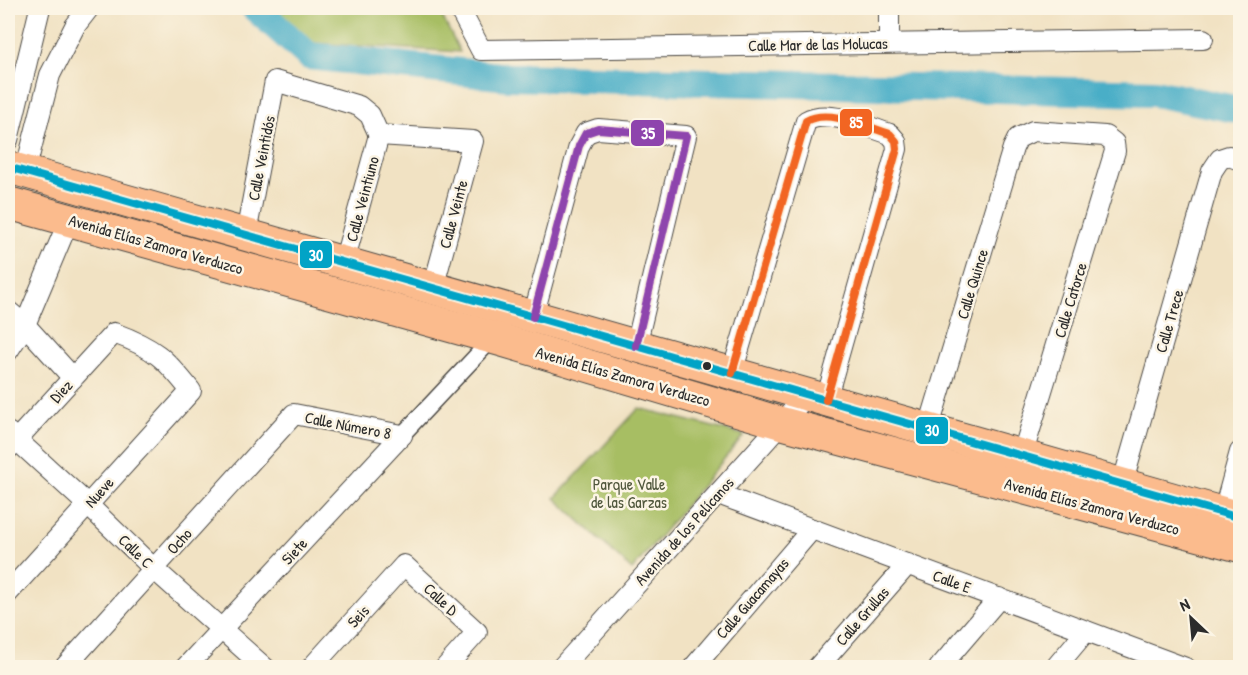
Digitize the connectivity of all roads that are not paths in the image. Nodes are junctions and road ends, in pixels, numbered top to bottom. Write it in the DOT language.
graph roads {
  1 [pos="40,8"];
  2 [pos="89,8"];
  3 [pos="459,8"];
  4 [pos="889,8"];
  5 [pos="1203,39"];
  6 [pos="889,43"];
  7 [pos="379,135"];
  8 [pos="8,141"];
  9 [pos="1114,143"];
  10 [pos="1240,160"];
  11 [pos="16,170"];
  12 [pos="8,203"];
  13 [pos="69,220"];
  14 [pos="246,234"];
  15 [pos="344,262"];
  16 [pos="433,288"];
  17 [pos="8,311"];
  18 [pos="533,317"];
  19 [pos="25,325"];
  20 [pos="493,338"];
  21 [pos="636,346"];
  22 [pos="8,351"];
  23 [pos="732,373"];
  24 [pos="73,378"];
  25 [pos="191,391"];
  26 [pos="816,398"];
  27 [pos="294,414"];
  28 [pos="782,423"];
  29 [pos="928,430"];
  30 [pos="402,435"];
  31 [pos="10,440"];
  32 [pos="1240,452"];
  33 [pos="1022,456"];
  34 [pos="1122,485"];
  35 [pos="718,494"];
  36 [pos="88,505"];
  37 [pos="1232,516"];
  38 [pos="812,529"];
  39 [pos="1240,546"];
  40 [pos="908,564"];
  41 [pos="404,565"];
  42 [pos="154,568"];
  43 [pos="8,593"];
  44 [pos="999,598"];
  45 [pos="222,628"];
  46 [pos="1086,630"];
  47 [pos="64,668"];
  48 [pos="185,668"];
  49 [pos="265,668"];
  50 [pos="311,668"];
  51 [pos="445,668"];
  52 [pos="561,668"];
  53 [pos="693,668"];
  54 [pos="817,668"];
  55 [pos="939,668"];
  56 [pos="1055,668"];
  57 [pos="1186,668"];
  1 -- 8 [label="street"];
  2 -- 11 [label="street"];
  3 -- 6 [label="street, Calle Mar de las Molucas"];
  4 -- 6 [label="street"];
  5 -- 6 [label="street, Calle Mar de las Molucas"];
  7 -- 14 [label="street, Calle Veintidós"];
  7 -- 15 [label="street, Calle Veintiuno"];
  7 -- 16 [label="street, Calle Veinte"];
  9 -- 29 [label="street, Calle Quince"];
  9 -- 33 [label="street, Calle Catorce"];
  10 -- 34 [label="street, Calle Trece"];
  11 -- 14 [label="main road, Avenida Elías Zamora Verduzco"];
  12 -- 13 [label="main road, Avenida Elías Zamora Verduzco"];
  13 -- 19 [label="street"];
  13 -- 20 [label="main road, Avenida Elías Zamora Verduzco"];
  14 -- 15 [label="main road, Avenida Elías Zamora Verduzco"];
  15 -- 16 [label="main road, Avenida Elías Zamora Verduzco"];
  16 -- 18 [label="main road, Avenida Elías Zamora Verduzco"];
  17 -- 19 [label="street"];
  18 -- 21 [label="main road, Avenida Elías Zamora Verduzco"];
  18 -- 21 [label="street"];
  19 -- 22 [label="street"];
  19 -- 24 [label="street"];
  20 -- 28 [label="main road, Avenida Elías Zamora Verduzco"];
  20 -- 30 [label="street"];
  21 -- 23 [label="main road, Avenida Elías Zamora Verduzco"];
  23 -- 26 [label="main road, Avenida Elías Zamora Verduzco"];
  23 -- 26 [label="street"];
  24 -- 25 [label="street, Diez"];
  24 -- 31 [label="street, Diez"];
  25 -- 36 [label="street, Nueve"];
  26 -- 28 [label="street, Avenida de los Pelícanos"];
  26 -- 29 [label="main road, Avenida Elías Zamora Verduzco"];
  27 -- 30 [label="street, Calle Número 8"];
  27 -- 42 [label="street, Ocho"];
  28 -- 35 [label="street, Avenida de los Pelícanos"];
  28 -- 39 [label="main road, Avenida Elías Zamora Verduzco"];
  29 -- 33 [label="main road, Avenida Elías Zamora Verduzco"];
  30 -- 45 [label="street, Siete"];
  31 -- 36 [label="street, Calle C"];
  32 -- 37 [label="street"];
  33 -- 34 [label="main road, Avenida Elías Zamora Verduzco"];
  34 -- 37 [label="main road, Avenida Elías Zamora Verduzco"];
  35 -- 38 [label="street, Calle E"];
  35 -- 52 [label="street, Avenida de los Pelícanos"];
  36 -- 42 [label="street, Calle C"];
  36 -- 43 [label="street, Nueve"];
  38 -- 40 [label="street, Calle E"];
  38 -- 53 [label="street, Calle Guacamayas"];
  40 -- 44 [label="street, Calle E"];
  40 -- 54 [label="street, Calle Grullas"];
  41 -- 50 [label="street, Seis"];
  41 -- 51 [label="street, Calle D"];
  42 -- 45 [label="street, Calle C"];
  42 -- 47 [label="street, Ocho"];
  44 -- 46 [label="street, Calle E"];
  44 -- 55 [label="street"];
  45 -- 48 [label="street, Siete"];
  45 -- 49 [label="street, Calle C"];
  46 -- 56 [label="street"];
  46 -- 57 [label="street, Calle E"];
}
